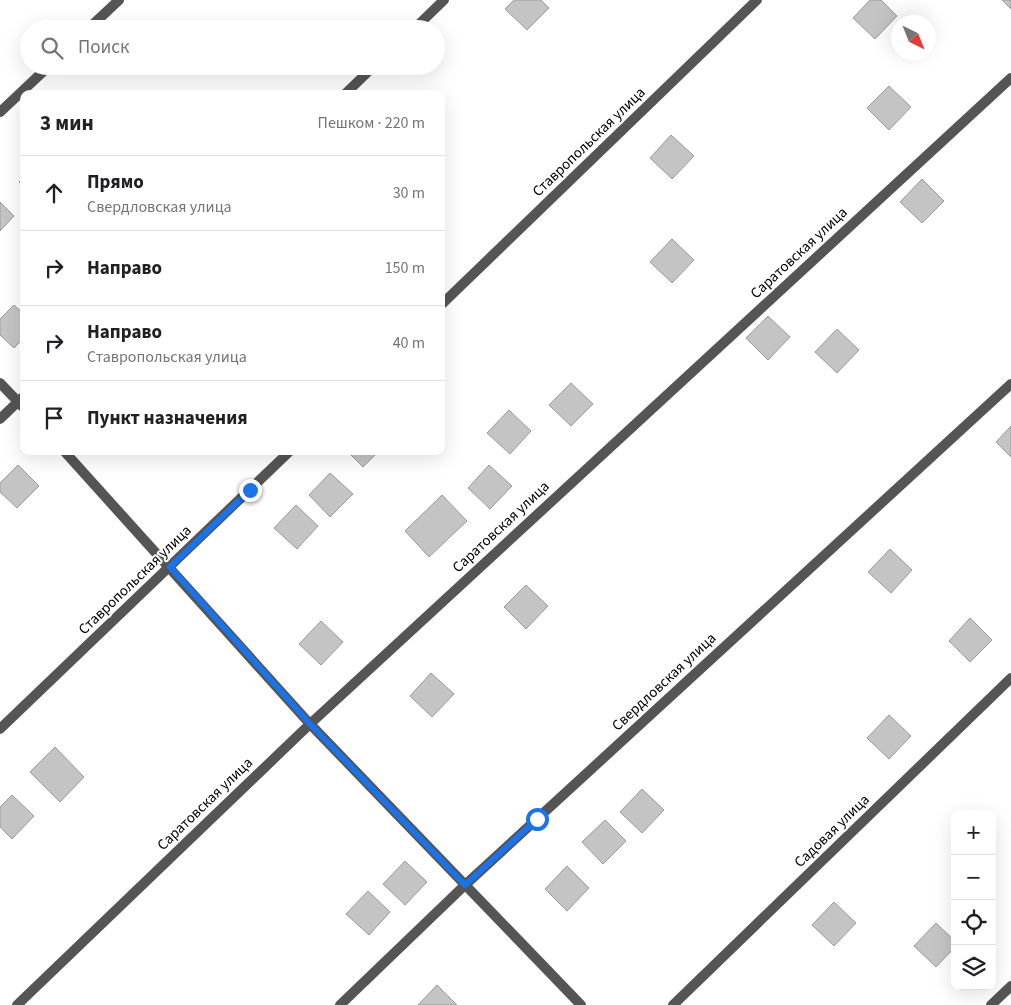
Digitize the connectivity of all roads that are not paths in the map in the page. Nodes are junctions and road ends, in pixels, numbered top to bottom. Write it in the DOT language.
graph roads {
  1 [pos="119,0"];
  2 [pos="444,0"];
  3 [pos="758,0"];
  4 [pos="98,20"];
  5 [pos="423,20"];
  6 [pos="39,75"];
  7 [pos="365,75"];
  8 [pos="1011,78"];
  9 [pos="23,90"];
  10 [pos="349,90"];
  11 [pos="20,93"];
  12 [pos="0,112"];
  13 [pos="445,301"];
  14 [pos="0,383"];
  15 [pos="1011,384"];
  16 [pos="20,400"];
  17 [pos="20,404"];
  18 [pos="0,419"];
  19 [pos="68,455"];
  20 [pos="286,455"];
  21 [pos="170,567"];
  22 [pos="1011,678"];
  23 [pos="310,724"];
  24 [pos="0,729"];
  25 [pos="465,885"];
  26 [pos="1011,986"];
  27 [pos="17,1005"];
  28 [pos="340,1005"];
  29 [pos="580,1005"];
  30 [pos="673,1005"];
  31 [pos="991,1005"];
  1 -- 4 [label="street"];
  2 -- 5 [label="street"];
  3 -- 13 [label="street, Ставропольская улица"];
  6 -- 9 [label="street"];
  7 -- 10 [label="street"];
  8 -- 23 [label="street, Саратовская улица"];
  11 -- 12 [label="street"];
  14 -- 16 [label="street"];
  15 -- 25 [label="street, Свердловская улица"];
  17 -- 18 [label="street"];
  19 -- 21 [label="street"];
  20 -- 21 [label="street, Ставропольская улица"];
  21 -- 23 [label="street"];
  21 -- 24 [label="street, Ставропольская улица"];
  22 -- 30 [label="street, Садовая улица"];
  23 -- 25 [label="street"];
  23 -- 27 [label="street, Саратовская улица"];
  25 -- 28 [label="street, Свердловская улица"];
  25 -- 29 [label="street"];
  26 -- 31 [label="street"];
}
